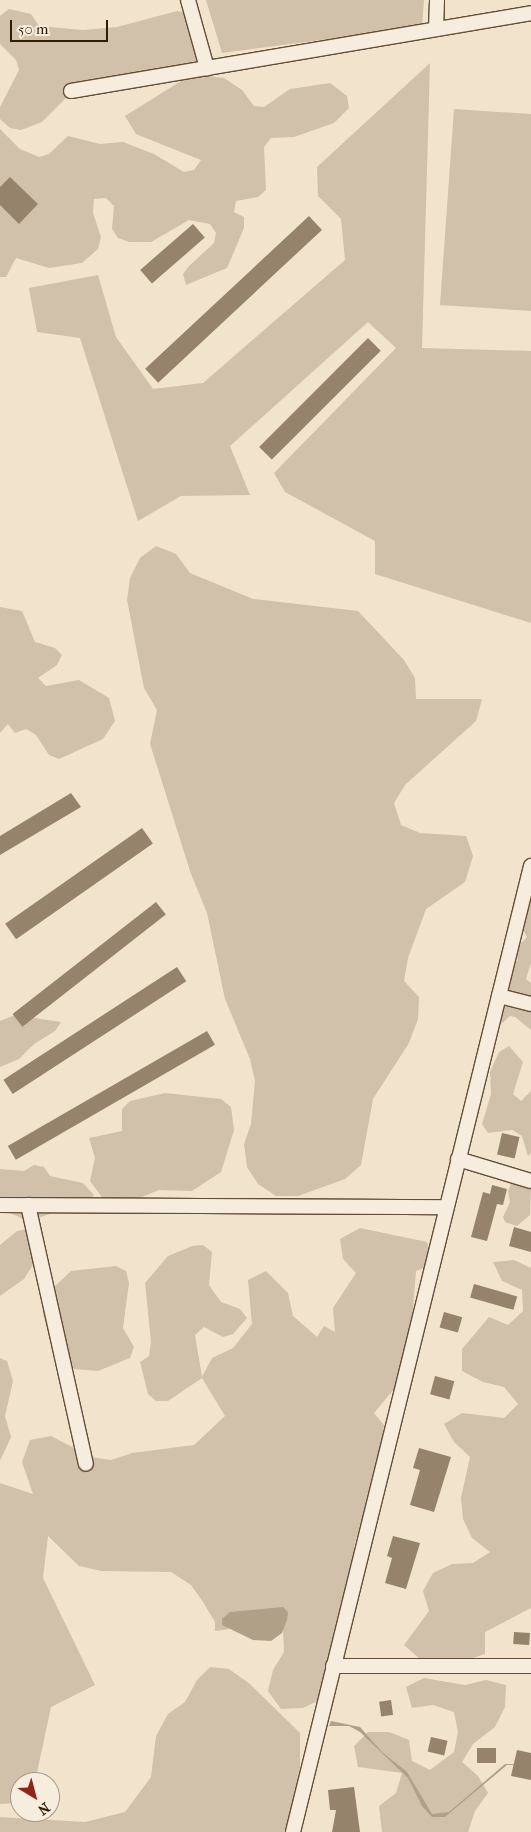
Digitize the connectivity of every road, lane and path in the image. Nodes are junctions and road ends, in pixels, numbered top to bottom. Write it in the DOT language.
graph roads {
  1 [pos="188,0"];
  2 [pos="437,0"];
  3 [pos="531,13"];
  4 [pos="436,29"];
  5 [pos="207,68"];
  6 [pos="71,91"];
  7 [pos="531,866"];
  8 [pos="499,996"];
  9 [pos="531,1004"];
  10 [pos="458,1159"];
  11 [pos="531,1181"];
  12 [pos="0,1205"];
  13 [pos="28,1205"];
  14 [pos="446,1207"];
  15 [pos="86,1464"];
  16 [pos="333,1666"];
  17 [pos="531,1666"];
  18 [pos="293,1832"];
  1 -- 5 [label="street"];
  2 -- 4 [label="street"];
  3 -- 4 [label="street"];
  4 -- 5 [label="street"];
  5 -- 6 [label="street"];
  7 -- 8 [label="street"];
  8 -- 9 [label="street"];
  8 -- 10 [label="street"];
  10 -- 11 [label="street"];
  10 -- 14 [label="street"];
  12 -- 13 [label="street"];
  13 -- 14 [label="street"];
  13 -- 15 [label="street"];
  14 -- 16 [label="street"];
  16 -- 17 [label="street"];
  16 -- 18 [label="street"];
}
